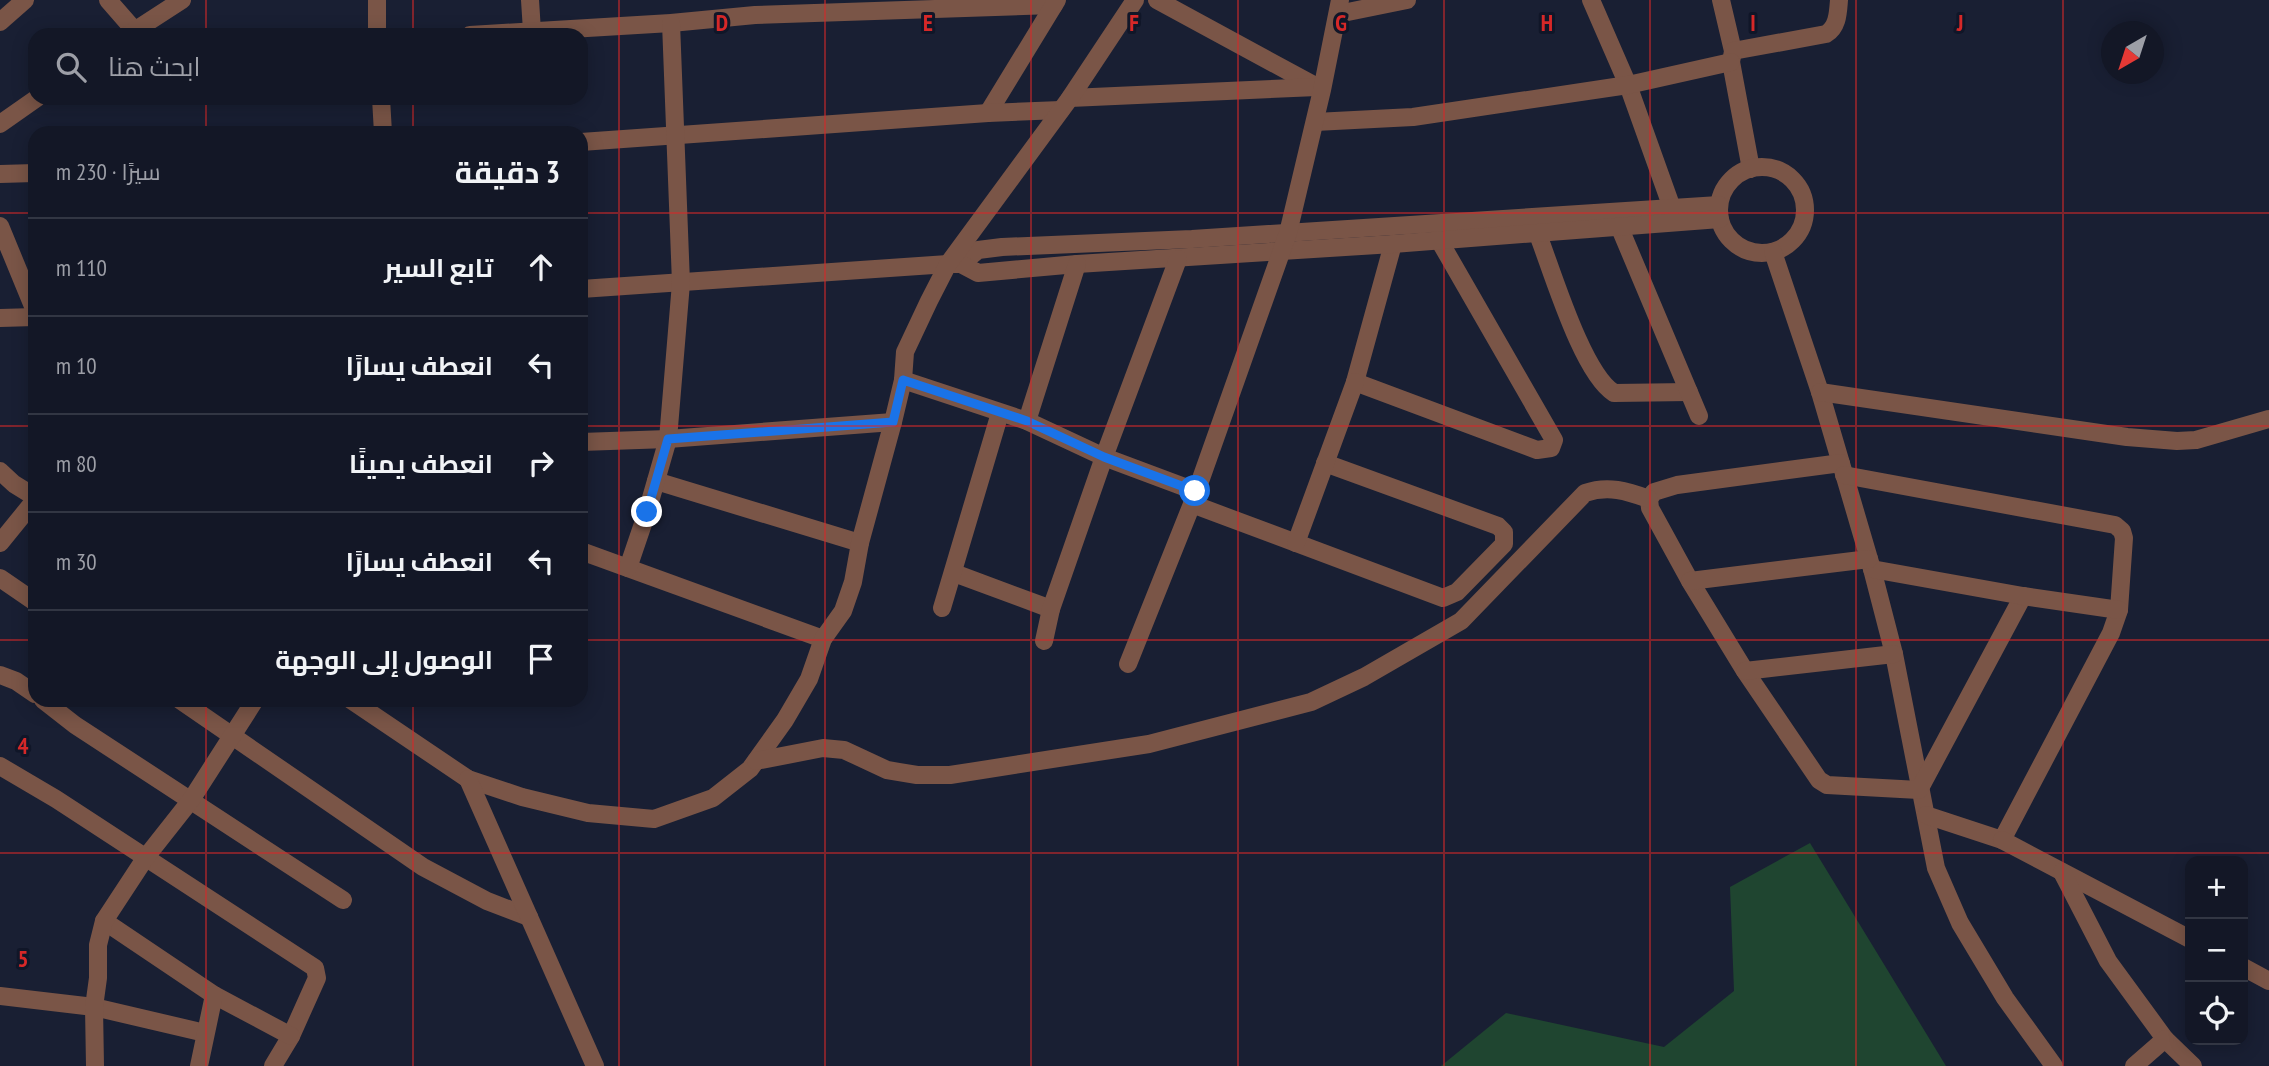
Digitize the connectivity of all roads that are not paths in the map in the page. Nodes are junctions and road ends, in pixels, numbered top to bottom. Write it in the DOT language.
graph roads {
  1 [pos="25,0"];
  2 [pos="108,0"];
  3 [pos="182,0"];
  4 [pos="377,0"];
  5 [pos="530,0"];
  6 [pos="1135,0"];
  7 [pos="1157,0"];
  8 [pos="1407,0"];
  9 [pos="1591,0"];
  10 [pos="1721,0"];
  11 [pos="1839,0"];
  12 [pos="1056,2"];
  13 [pos="864,5"];
  14 [pos="1339,7"];
  15 [pos="753,8"];
  16 [pos="0,22"];
  17 [pos="671,23"];
  18 [pos="128,28"];
  19 [pos="140,28"];
  20 [pos="377,28"];
  21 [pos="532,28"];
  22 [pos="584,28"];
  23 [pos="1732,56"];
  24 [pos="1628,85"];
  25 [pos="1320,89"];
  26 [pos="28,104"];
  27 [pos="1066,104"];
  28 [pos="381,105"];
  29 [pos="988,113"];
  30 [pos="1315,122"];
  31 [pos="0,124"];
  32 [pos="383,126"];
  33 [pos="676,135"];
  34 [pos="588,141"];
  35 [pos="1751,169"];
  36 [pos="28,173"];
  37 [pos="0,174"];
  38 [pos="1672,208"];
  39 [pos="1720,212"];
  40 [pos="1537,225"];
  41 [pos="0,226"];
  42 [pos="1619,226"];
  43 [pos="1288,233"];
  44 [pos="1439,240"];
  45 [pos="1393,244"];
  46 [pos="1282,251"];
  47 [pos="1773,252"];
  48 [pos="1178,259"];
  49 [pos="955,264"];
  50 [pos="1077,264"];
  51 [pos="681,283"];
  52 [pos="588,289"];
  53 [pos="28,294"];
  54 [pos="28,317"];
  55 [pos="0,318"];
  56 [pos="903,380"];
  57 [pos="1355,382"];
  58 [pos="1689,392"];
  59 [pos="1820,392"];
  60 [pos="1000,413"];
  61 [pos="1699,416"];
  62 [pos="2269,419"];
  63 [pos="1027,421"];
  64 [pos="893,422"];
  65 [pos="668,439"];
  66 [pos="588,442"];
  67 [pos="1104,457"];
  68 [pos="1325,463"];
  69 [pos="1842,469"];
  70 [pos="0,471"];
  71 [pos="656,481"];
  72 [pos="28,494"];
  73 [pos="1194,497"];
  74 [pos="1649,499"];
  75 [pos="28,508"];
  76 [pos="1296,542"];
  77 [pos="0,543"];
  78 [pos="860,543"];
  79 [pos="588,554"];
  80 [pos="1870,564"];
  81 [pos="628,568"];
  82 [pos="954,573"];
  83 [pos="0,578"];
  84 [pos="1690,581"];
  85 [pos="28,596"];
  86 [pos="2023,596"];
  87 [pos="942,607"];
  88 [pos="1051,609"];
  89 [pos="2119,610"];
  90 [pos="823,639"];
  91 [pos="1044,640"];
  92 [pos="1894,654"];
  93 [pos="1128,664"];
  94 [pos="1745,671"];
  95 [pos="0,675"];
  96 [pos="28,689"];
  97 [pos="52,707"];
  98 [pos="190,707"];
  99 [pos="250,707"];
  100 [pos="361,707"];
  101 [pos="231,736"];
  102 [pos="756,761"];
  103 [pos="0,766"];
  104 [pos="468,779"];
  105 [pos="1919,790"];
  106 [pos="191,800"];
  107 [pos="1926,815"];
  108 [pos="2002,840"];
  109 [pos="146,857"];
  110 [pos="2062,872"];
  111 [pos="343,900"];
  112 [pos="529,917"];
  113 [pos="104,921"];
  114 [pos="2185,936"];
  115 [pos="2248,970"];
  116 [pos="2269,981"];
  117 [pos="214,995"];
  118 [pos="0,996"];
  119 [pos="94,1007"];
  120 [pos="205,1032"];
  121 [pos="291,1036"];
  122 [pos="2165,1039"];
  123 [pos="95,1066"];
  124 [pos="199,1066"];
  125 [pos="273,1066"];
  126 [pos="595,1066"];
  127 [pos="2054,1066"];
  128 [pos="2134,1066"];
  129 [pos="2193,1066"];
  1 -- 16 [label="street"];
  2 -- 18 [label="street"];
  3 -- 19 [label="street"];
  4 -- 20 [label="street"];
  5 -- 21 [label="street"];
  6 -- 27 [label="street"];
  7 -- 25 [label="street"];
  8 -- 14 [label="street"];
  9 -- 24 [label="street"];
  10 -- 23 [label="street"];
  11 -- 23 [label="street"];
  12 -- 13 [label="street"];
  12 -- 29 [label="street"];
  13 -- 15 [label="street"];
  14 -- 25 [label="street"];
  15 -- 17 [label="street"];
  17 -- 22 [label="street"];
  17 -- 33 [label="street"];
  23 -- 24 [label="street"];
  23 -- 35 [label="street"];
  24 -- 30 [label="street"];
  24 -- 38 [label="street"];
  25 -- 27 [label="street"];
  25 -- 30 [label="street"];
  26 -- 31 [label="street"];
  27 -- 29 [label="street"];
  27 -- 49 [label="street"];
  28 -- 32 [label="street"];
  29 -- 33 [label="street"];
  30 -- 43 [label="street"];
  33 -- 34 [label="street"];
  33 -- 51 [label="street"];
  35 -- 39 [label="street"];
  35 -- 47 [label="street"];
  36 -- 37 [label="street"];
  38 -- 39 [label="street"];
  38 -- 40 [label="street"];
  39 -- 42 [label="street"];
  39 -- 47 [label="street"];
  40 -- 42 [label="street"];
  40 -- 43 [label="street"];
  40 -- 44 [label="street"];
  40 -- 58 [label="street"];
  41 -- 53 [label="street"];
  42 -- 58 [label="street"];
  43 -- 46 [label="street"];
  43 -- 49 [label="street"];
  44 -- 45 [label="street"];
  44 -- 57 [label="street"];
  45 -- 46 [label="street"];
  45 -- 57 [label="street"];
  46 -- 48 [label="street"];
  46 -- 73 [label="street"];
  47 -- 59 [label="street"];
  48 -- 50 [label="street"];
  48 -- 67 [label="street"];
  49 -- 50 [label="street"];
  49 -- 51 [label="street"];
  49 -- 56 [label="street"];
  50 -- 63 [label="street"];
  51 -- 52 [label="street"];
  51 -- 65 [label="street"];
  54 -- 55 [label="street"];
  56 -- 60 [label="street"];
  56 -- 64 [label="street"];
  57 -- 68 [label="street"];
  58 -- 61 [label="street"];
  59 -- 62 [label="street"];
  59 -- 69 [label="street"];
  60 -- 63 [label="street"];
  60 -- 82 [label="street"];
  63 -- 67 [label="street"];
  64 -- 65 [label="street"];
  64 -- 78 [label="street"];
  65 -- 66 [label="street"];
  65 -- 71 [label="street"];
  67 -- 73 [label="street"];
  67 -- 88 [label="street"];
  68 -- 76 [label="street"];
  68 -- 76 [label="street"];
  69 -- 74 [label="street"];
  69 -- 80 [label="street"];
  69 -- 89 [label="street"];
  70 -- 72 [label="street"];
  71 -- 78 [label="street"];
  71 -- 81 [label="street"];
  73 -- 76 [label="street"];
  73 -- 93 [label="street"];
  74 -- 84 [label="street"];
  74 -- 102 [label="street"];
  75 -- 77 [label="street"];
  78 -- 90 [label="street"];
  79 -- 81 [label="street"];
  80 -- 84 [label="street"];
  80 -- 86 [label="street"];
  80 -- 92 [label="street"];
  81 -- 90 [label="street"];
  82 -- 87 [label="street"];
  82 -- 88 [label="street"];
  83 -- 85 [label="street"];
  84 -- 94 [label="street"];
  86 -- 89 [label="street"];
  86 -- 105 [label="street"];
  88 -- 91 [label="street"];
  89 -- 108 [label="street"];
  90 -- 102 [label="street"];
  92 -- 94 [label="street"];
  92 -- 105 [label="street"];
  94 -- 105 [label="street"];
  95 -- 96 [label="street"];
  97 -- 106 [label="street"];
  98 -- 101 [label="street"];
  99 -- 101 [label="street"];
  100 -- 104 [label="street"];
  101 -- 106 [label="street"];
  101 -- 112 [label="street"];
  102 -- 104 [label="street"];
  103 -- 109 [label="street"];
  104 -- 112 [label="street"];
  105 -- 107 [label="street"];
  106 -- 109 [label="street"];
  106 -- 111 [label="street"];
  107 -- 108 [label="street"];
  107 -- 127 [label="street"];
  108 -- 110 [label="street"];
  109 -- 113 [label="street"];
  109 -- 121 [label="street"];
  110 -- 114 [label="street"];
  110 -- 122 [label="street"];
  112 -- 126 [label="street"];
  113 -- 117 [label="street"];
  113 -- 119 [label="street"];
  115 -- 116 [label="street"];
  117 -- 120 [label="street"];
  117 -- 121 [label="street"];
  118 -- 119 [label="street"];
  119 -- 120 [label="street"];
  119 -- 123 [label="street"];
  120 -- 124 [label="street"];
  121 -- 125 [label="street"];
  122 -- 128 [label="street"];
  122 -- 129 [label="street"];
}
